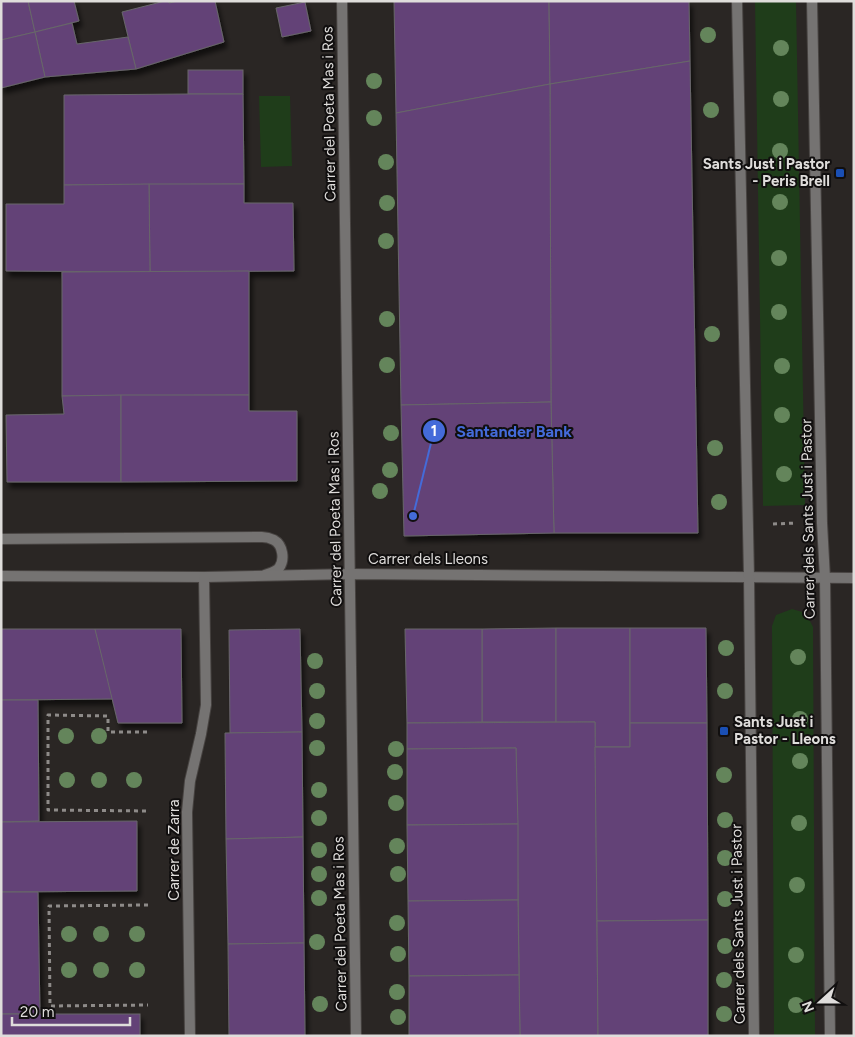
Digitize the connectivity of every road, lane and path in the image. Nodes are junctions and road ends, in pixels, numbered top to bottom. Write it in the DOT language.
graph roads {
  1 [pos="342,1"];
  2 [pos="737,1"];
  3 [pos="812,1"];
  4 [pos="822,522"];
  5 [pos="748,525"];
  6 [pos="1,539"];
  7 [pos="351,574"];
  8 [pos="1,576"];
  9 [pos="262,576"];
  10 [pos="204,577"];
  11 [pos="749,577"];
  12 [pos="825,578"];
  13 [pos="854,578"];
  14 [pos="147,732"];
  15 [pos="148,811"];
  16 [pos="148,906"];
  17 [pos="148,1005"];
  18 [pos="190,1036"];
  19 [pos="356,1036"];
  20 [pos="754,1036"];
  21 [pos="830,1036"];
  1 -- 7 [label="street, Carrer del Poeta Mas i Ros"];
  2 -- 5 [label="street, Carrer dels Sants Just i Pastor"];
  3 -- 4 [label="street, Carrer dels Sants Just i Pastor"];
  4 -- 5 [label="path"];
  4 -- 12 [label="street, Carrer dels Sants Just i Pastor"];
  5 -- 11 [label="street, Carrer dels Sants Just i Pastor"];
  6 -- 9 [label="street"];
  7 -- 9 [label="street, Carrer dels Lleons"];
  7 -- 11 [label="street, Carrer dels Lleons"];
  7 -- 19 [label="street, Carrer del Poeta Mas i Ros"];
  8 -- 10 [label="street, Carrer dels Lleons"];
  9 -- 10 [label="street, Carrer dels Lleons"];
  10 -- 18 [label="street, Carrer de Zarra"];
  11 -- 12 [label="street, Carrer dels Lleons"];
  11 -- 20 [label="street, Carrer dels Sants Just i Pastor"];
  12 -- 13 [label="street, Carrer dels Lleons"];
  12 -- 21 [label="street, Carrer dels Sants Just i Pastor"];
  14 -- 15 [label="path"];
  16 -- 17 [label="path"];
}
